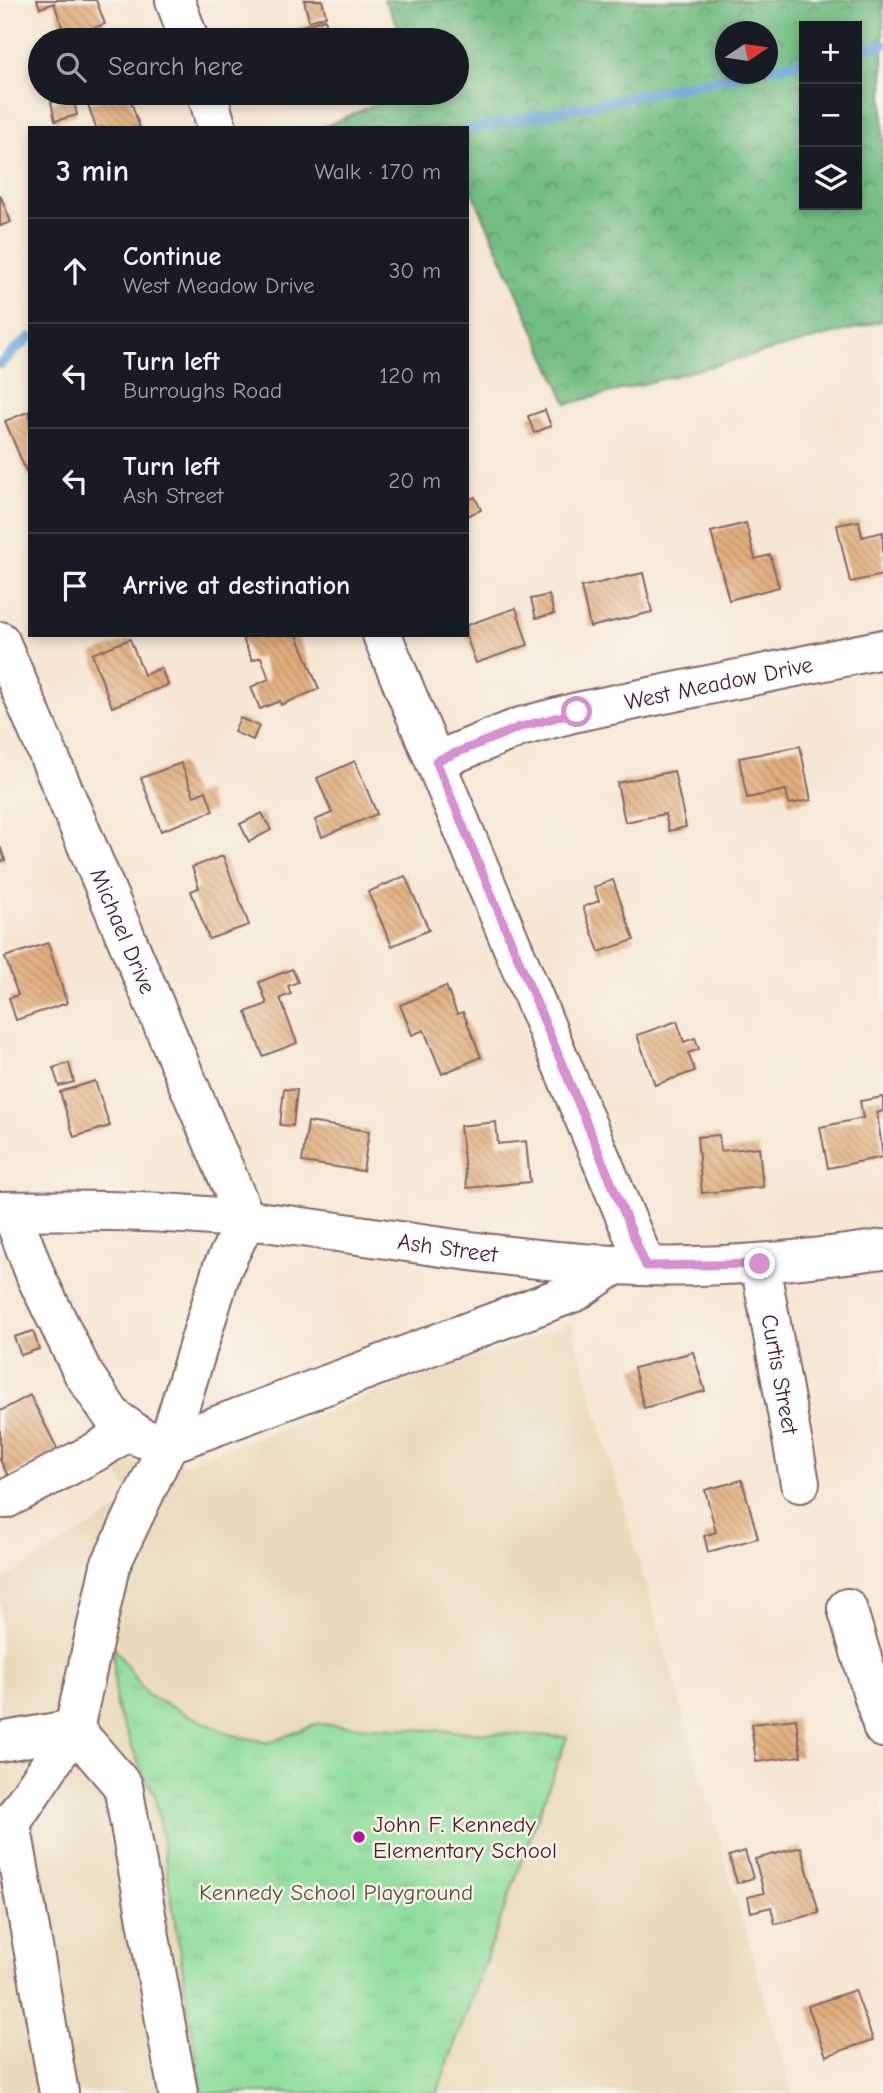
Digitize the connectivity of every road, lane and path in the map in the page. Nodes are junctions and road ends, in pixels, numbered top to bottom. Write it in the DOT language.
graph roads {
  1 [pos="175,0"];
  2 [pos="185,28"];
  3 [pos="210,105"];
  4 [pos="216,126"];
  5 [pos="383,637"];
  6 [pos="0,641"];
  7 [pos="883,649"];
  8 [pos="436,761"];
  9 [pos="6,1211"];
  10 [pos="246,1220"];
  11 [pos="883,1249"];
  12 [pos="760,1264"];
  13 [pos="630,1266"];
  14 [pos="130,1429"];
  15 [pos="168,1444"];
  16 [pos="800,1483"];
  17 [pos="6,1499"];
  18 [pos="847,1608"];
  19 [pos="883,1728"];
  20 [pos="74,1729"];
  21 [pos="0,1742"];
  22 [pos="59,2093"];
  23 [pos="178,2093"];
  1 -- 2 [label="street"];
  3 -- 4 [label="street"];
  5 -- 8 [label="street"];
  6 -- 10 [label="street, Michael Drive"];
  7 -- 8 [label="street, West Meadow Drive"];
  8 -- 13 [label="street"];
  9 -- 10 [label="street, Ash Street"];
  9 -- 14 [label="street, Ash Street"];
  10 -- 13 [label="street, Ash Street"];
  10 -- 15 [label="street"];
  11 -- 12 [label="street, Ash Street"];
  12 -- 13 [label="street, Ash Street"];
  12 -- 16 [label="street, Curtis Street"];
  13 -- 15 [label="street"];
  14 -- 15 [label="street, Ash Street"];
  14 -- 17 [label="street"];
  15 -- 20 [label="street"];
  18 -- 19 [label="street"];
  20 -- 21 [label="street"];
  20 -- 22 [label="street"];
  20 -- 23 [label="street"];
}
